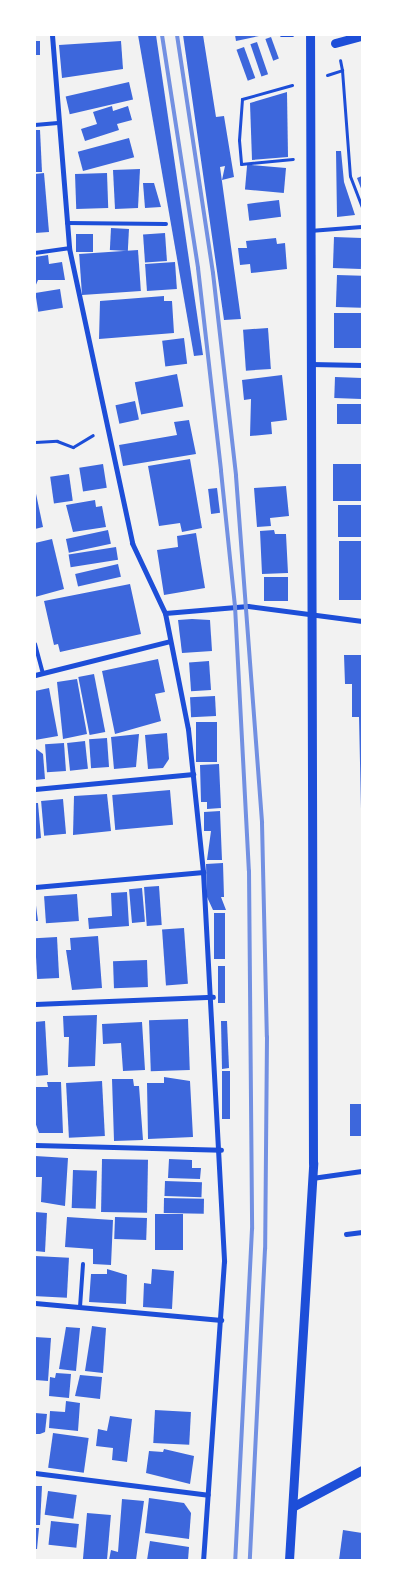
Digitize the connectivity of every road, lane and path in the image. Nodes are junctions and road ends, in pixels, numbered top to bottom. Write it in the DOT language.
graph roads {
  1 [pos="52,35"];
  2 [pos="281,35"];
  3 [pos="292,35"];
  4 [pos="310,35"];
  5 [pos="362,36"];
  6 [pos="335,43"];
  7 [pos="342,70"];
  8 [pos="271,91"];
  9 [pos="58,123"];
  10 [pos="35,125"];
  11 [pos="293,160"];
  12 [pos="362,207"];
  13 [pos="67,223"];
  14 [pos="166,224"];
  15 [pos="362,227"];
  16 [pos="310,231"];
  17 [pos="69,248"];
  18 [pos="35,253"];
  19 [pos="311,364"];
  20 [pos="362,365"];
  21 [pos="105,430"];
  22 [pos="35,442"];
  23 [pos="311,612"];
  24 [pos="165,613"];
  25 [pos="362,621"];
  26 [pos="170,641"];
  27 [pos="35,644"];
  28 [pos="43,673"];
  29 [pos="35,675"];
  30 [pos="193,774"];
  31 [pos="35,789"];
  32 [pos="203,872"];
  33 [pos="35,887"];
  34 [pos="213,997"];
  35 [pos="35,1004"];
  36 [pos="35,1145"];
  37 [pos="221,1150"];
  38 [pos="362,1171"];
  39 [pos="312,1178"];
  40 [pos="362,1232"];
  41 [pos="346,1234"];
  42 [pos="83,1264"];
  43 [pos="35,1303"];
  44 [pos="80,1307"];
  45 [pos="221,1320"];
  46 [pos="362,1470"];
  47 [pos="35,1473"];
  48 [pos="208,1495"];
  49 [pos="294,1506"];
  50 [pos="203,1560"];
  51 [pos="288,1560"];
  1 -- 9 [label="street"];
  2 -- 3 [label="path"];
  4 -- 16 [label="street"];
  5 -- 6 [label="street"];
  7 -- 12 [label="path"];
  8 -- 11 [label="path"];
  9 -- 10 [label="lane"];
  9 -- 13 [label="street"];
  13 -- 14 [label="lane"];
  13 -- 17 [label="street"];
  15 -- 16 [label="lane"];
  16 -- 19 [label="street"];
  17 -- 18 [label="lane"];
  17 -- 21 [label="street"];
  19 -- 20 [label="street"];
  19 -- 23 [label="street"];
  21 -- 22 [label="path"];
  21 -- 24 [label="street"];
  23 -- 24 [label="street"];
  23 -- 25 [label="street"];
  23 -- 39 [label="street"];
  24 -- 26 [label="street"];
  26 -- 28 [label="street"];
  26 -- 30 [label="street"];
  27 -- 28 [label="lane"];
  28 -- 29 [label="street"];
  30 -- 31 [label="street"];
  30 -- 32 [label="street"];
  32 -- 33 [label="street"];
  32 -- 34 [label="street"];
  34 -- 35 [label="street"];
  34 -- 37 [label="street"];
  36 -- 37 [label="street"];
  37 -- 45 [label="street"];
  38 -- 39 [label="street"];
  39 -- 49 [label="street"];
  40 -- 41 [label="street"];
  42 -- 44 [label="lane"];
  43 -- 44 [label="street"];
  44 -- 45 [label="street"];
  45 -- 48 [label="street"];
  46 -- 49 [label="street"];
  47 -- 48 [label="street"];
  48 -- 50 [label="street"];
  49 -- 51 [label="street"];
}
